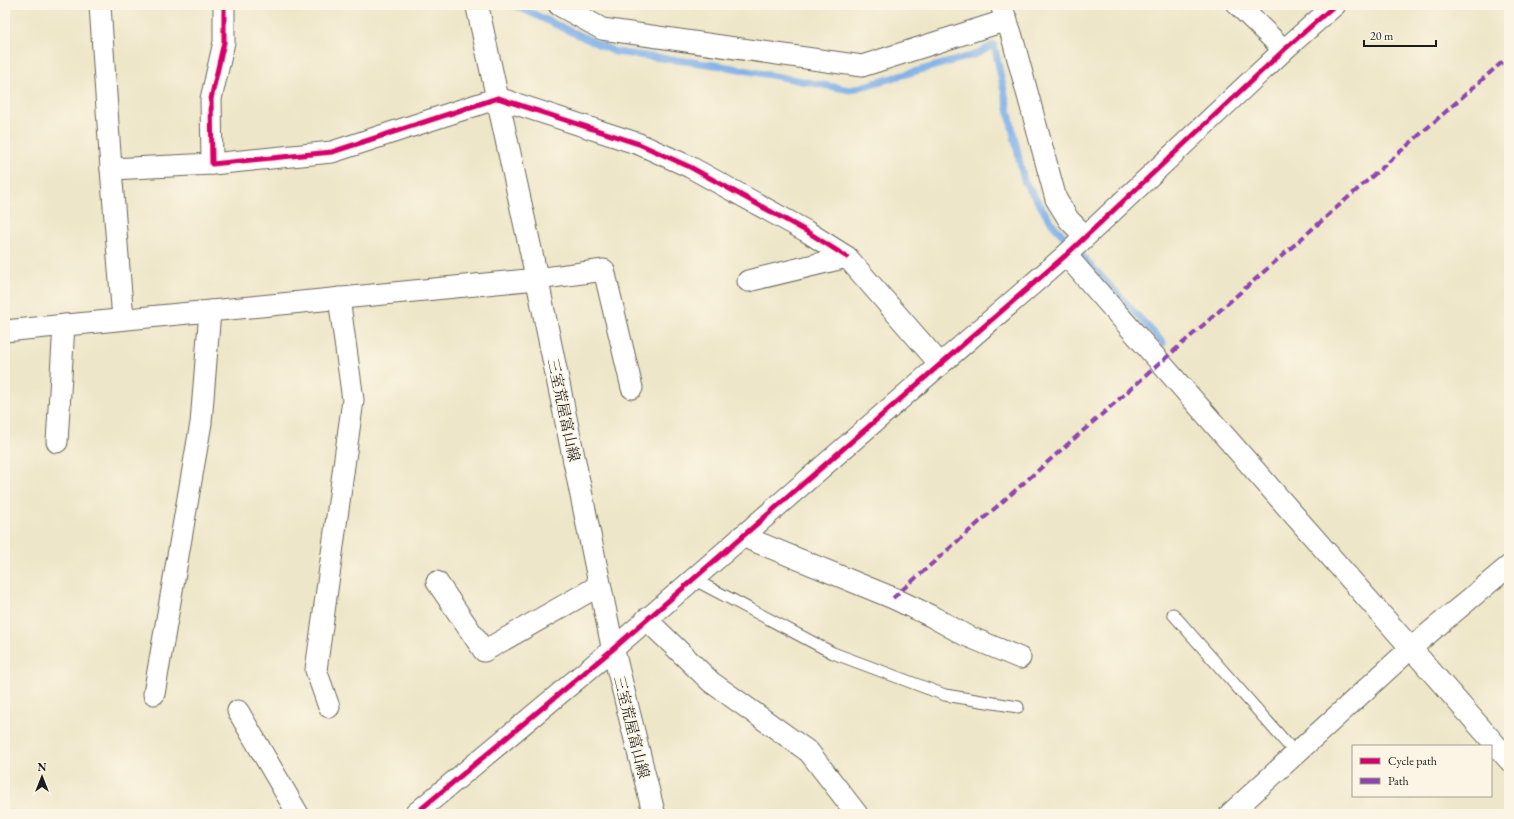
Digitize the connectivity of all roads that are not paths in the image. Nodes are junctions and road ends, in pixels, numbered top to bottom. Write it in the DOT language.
graph roads {
  1 [pos="100,5"];
  2 [pos="224,5"];
  3 [pos="477,5"];
  4 [pos="559,5"];
  5 [pos="1238,5"];
  6 [pos="1335,5"];
  7 [pos="1004,13"];
  8 [pos="1284,50"];
  9 [pos="498,98"];
  10 [pos="212,164"];
  11 [pos="110,169"];
  12 [pos="1085,236"];
  13 [pos="1066,254"];
  14 [pos="847,257"];
  15 [pos="536,279"];
  16 [pos="748,281"];
  17 [pos="339,298"];
  18 [pos="210,311"];
  19 [pos="123,319"];
  20 [pos="64,325"];
  21 [pos="5,331"];
  22 [pos="940,364"];
  23 [pos="632,388"];
  24 [pos="57,442"];
  25 [pos="742,536"];
  26 [pos="1509,566"];
  27 [pos="693,579"];
  28 [pos="437,582"];
  29 [pos="600,586"];
  30 [pos="1173,614"];
  31 [pos="646,619"];
  32 [pos="1410,648"];
  33 [pos="613,649"];
  34 [pos="1020,658"];
  35 [pos="154,694"];
  36 [pos="329,706"];
  37 [pos="1018,707"];
  38 [pos="238,710"];
  39 [pos="1296,754"];
  40 [pos="1509,760"];
  41 [pos="298,814"];
  42 [pos="415,814"];
  43 [pos="654,814"];
  44 [pos="857,814"];
  45 [pos="1230,814"];
  1 -- 11 [label="street"];
  2 -- 10 [label="street"];
  3 -- 9 [label="main road, 三室荒屋富山線"];
  4 -- 7 [label="street"];
  5 -- 8 [label="street"];
  6 -- 8 [label="street"];
  7 -- 12 [label="street"];
  8 -- 12 [label="street"];
  9 -- 10 [label="street"];
  9 -- 14 [label="street"];
  9 -- 15 [label="main road, 三室荒屋富山線"];
  10 -- 11 [label="street"];
  11 -- 19 [label="street"];
  12 -- 13 [label="street"];
  13 -- 22 [label="street"];
  13 -- 32 [label="street"];
  14 -- 16 [label="street"];
  14 -- 22 [label="street"];
  15 -- 17 [label="street"];
  15 -- 23 [label="street"];
  15 -- 29 [label="main road, 三室荒屋富山線"];
  17 -- 18 [label="street"];
  17 -- 36 [label="street"];
  18 -- 19 [label="street"];
  18 -- 35 [label="street"];
  19 -- 20 [label="street"];
  20 -- 21 [label="street"];
  20 -- 24 [label="street"];
  22 -- 25 [label="street"];
  25 -- 27 [label="street"];
  25 -- 34 [label="street"];
  26 -- 32 [label="street"];
  27 -- 31 [label="street"];
  27 -- 37 [label="lane"];
  28 -- 29 [label="street"];
  29 -- 33 [label="main road, 三室荒屋富山線"];
  30 -- 39 [label="lane"];
  31 -- 33 [label="street"];
  31 -- 44 [label="street"];
  32 -- 39 [label="street"];
  32 -- 40 [label="street"];
  33 -- 42 [label="street"];
  33 -- 43 [label="main road, 三室荒屋富山線"];
  38 -- 41 [label="street"];
  39 -- 45 [label="street"];
}
